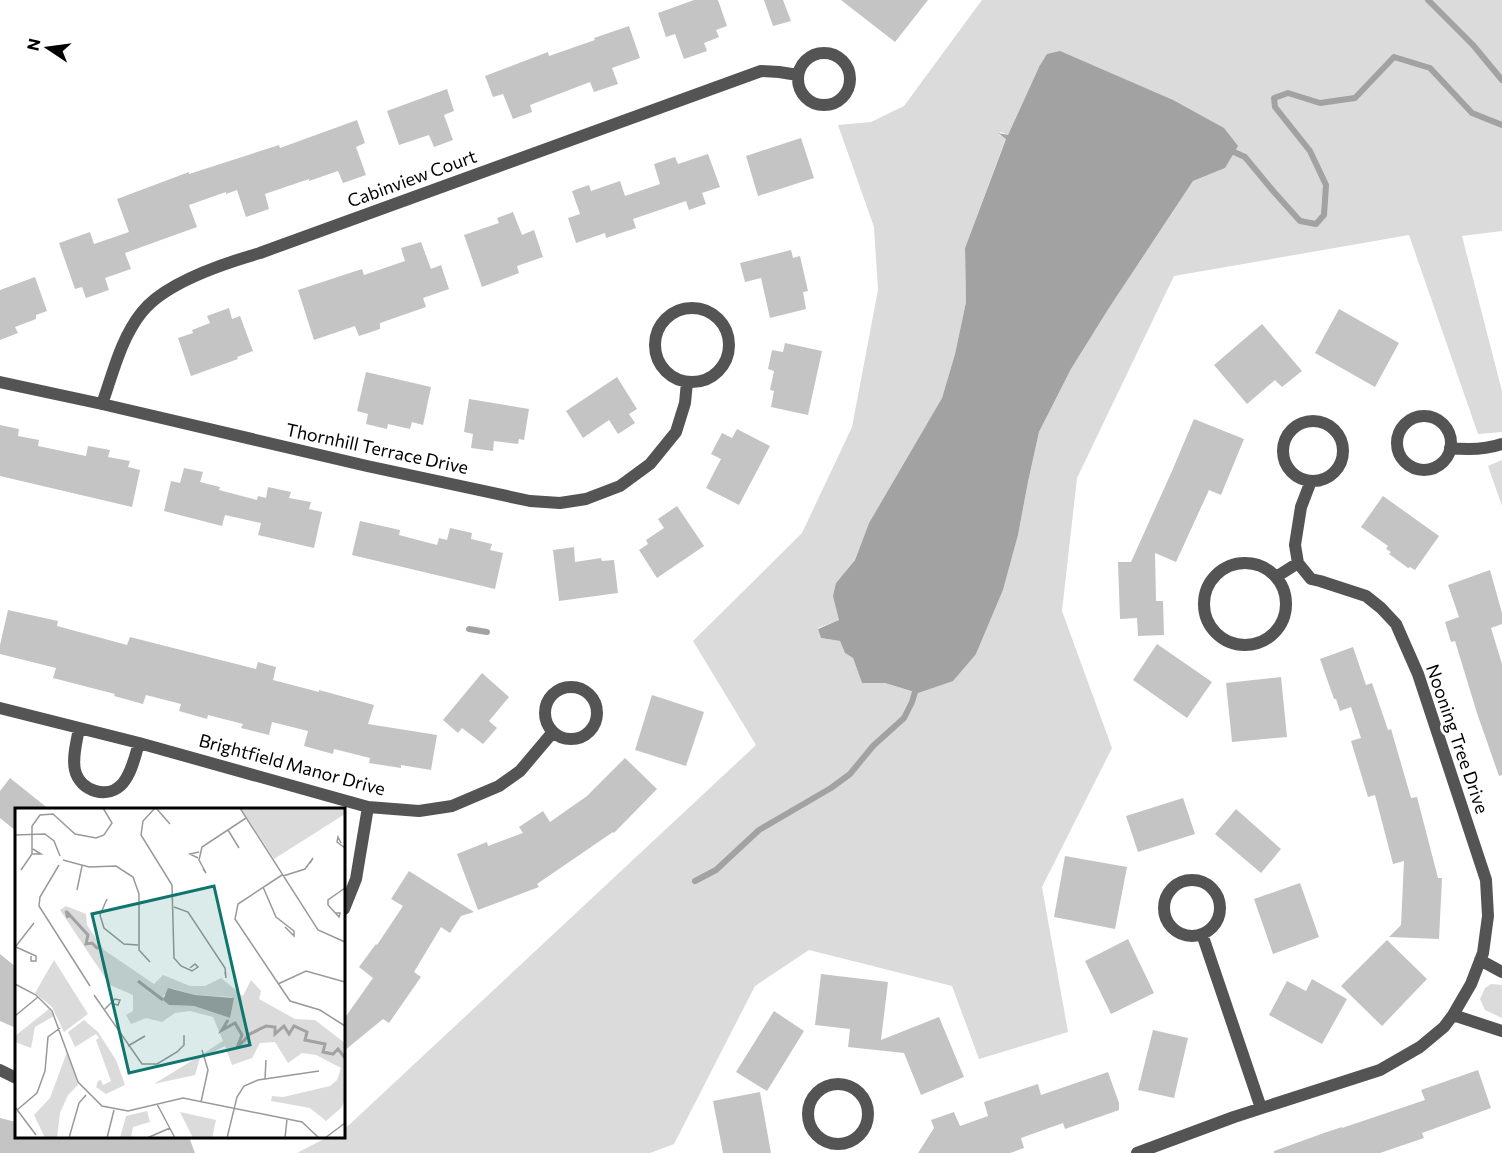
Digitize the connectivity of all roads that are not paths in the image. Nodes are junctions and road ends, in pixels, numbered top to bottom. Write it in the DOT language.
graph roads {
  1 [pos="798,75"];
  2 [pos="0,382"];
  3 [pos="687,382"];
  4 [pos="102,404"];
  5 [pos="1502,444"];
  6 [pos="1450,448"];
  7 [pos="1311,481"];
  8 [pos="1298,563"];
  9 [pos="1276,577"];
  10 [pos="0,708"];
  11 [pos="79,728"];
  12 [pos="553,732"];
  13 [pos="139,743"];
  14 [pos="368,807"];
  15 [pos="345,906"];
  16 [pos="1202,934"];
  17 [pos="1480,960"];
  18 [pos="1502,972"];
  19 [pos="1453,1015"];
  20 [pos="1502,1031"];
  21 [pos="0,1070"];
  22 [pos="15,1078"];
  23 [pos="1261,1108"];
  24 [pos="850,1148"];
  25 [pos="1137,1153"];
  1 -- 1 [label="street"];
  1 -- 4 [label="street, Cabinview Court"];
  2 -- 4 [label="street, Thornhill Terrace Drive"];
  3 -- 3 [label="street"];
  3 -- 4 [label="street, Thornhill Terrace Drive"];
  5 -- 6 [label="street"];
  6 -- 6 [label="street"];
  7 -- 7 [label="street"];
  7 -- 8 [label="street"];
  8 -- 9 [label="street"];
  8 -- 17 [label="street, Nooning Tree Drive"];
  9 -- 9 [label="street"];
  10 -- 11 [label="street, Brightfield Manor Drive"];
  11 -- 13 [label="street, Brightfield Manor Drive"];
  11 -- 13 [label="street"];
  12 -- 12 [label="street"];
  12 -- 14 [label="street, Brightfield Manor Drive"];
  13 -- 14 [label="street, Brightfield Manor Drive"];
  14 -- 15 [label="street"];
  16 -- 16 [label="street"];
  16 -- 23 [label="street"];
  17 -- 18 [label="street"];
  17 -- 19 [label="street, Nooning Tree Drive"];
  19 -- 20 [label="street"];
  19 -- 23 [label="street, Nooning Tree Drive"];
  21 -- 22 [label="street"];
  23 -- 25 [label="street, Nooning Tree Drive"];
  24 -- 24 [label="street"];
}
